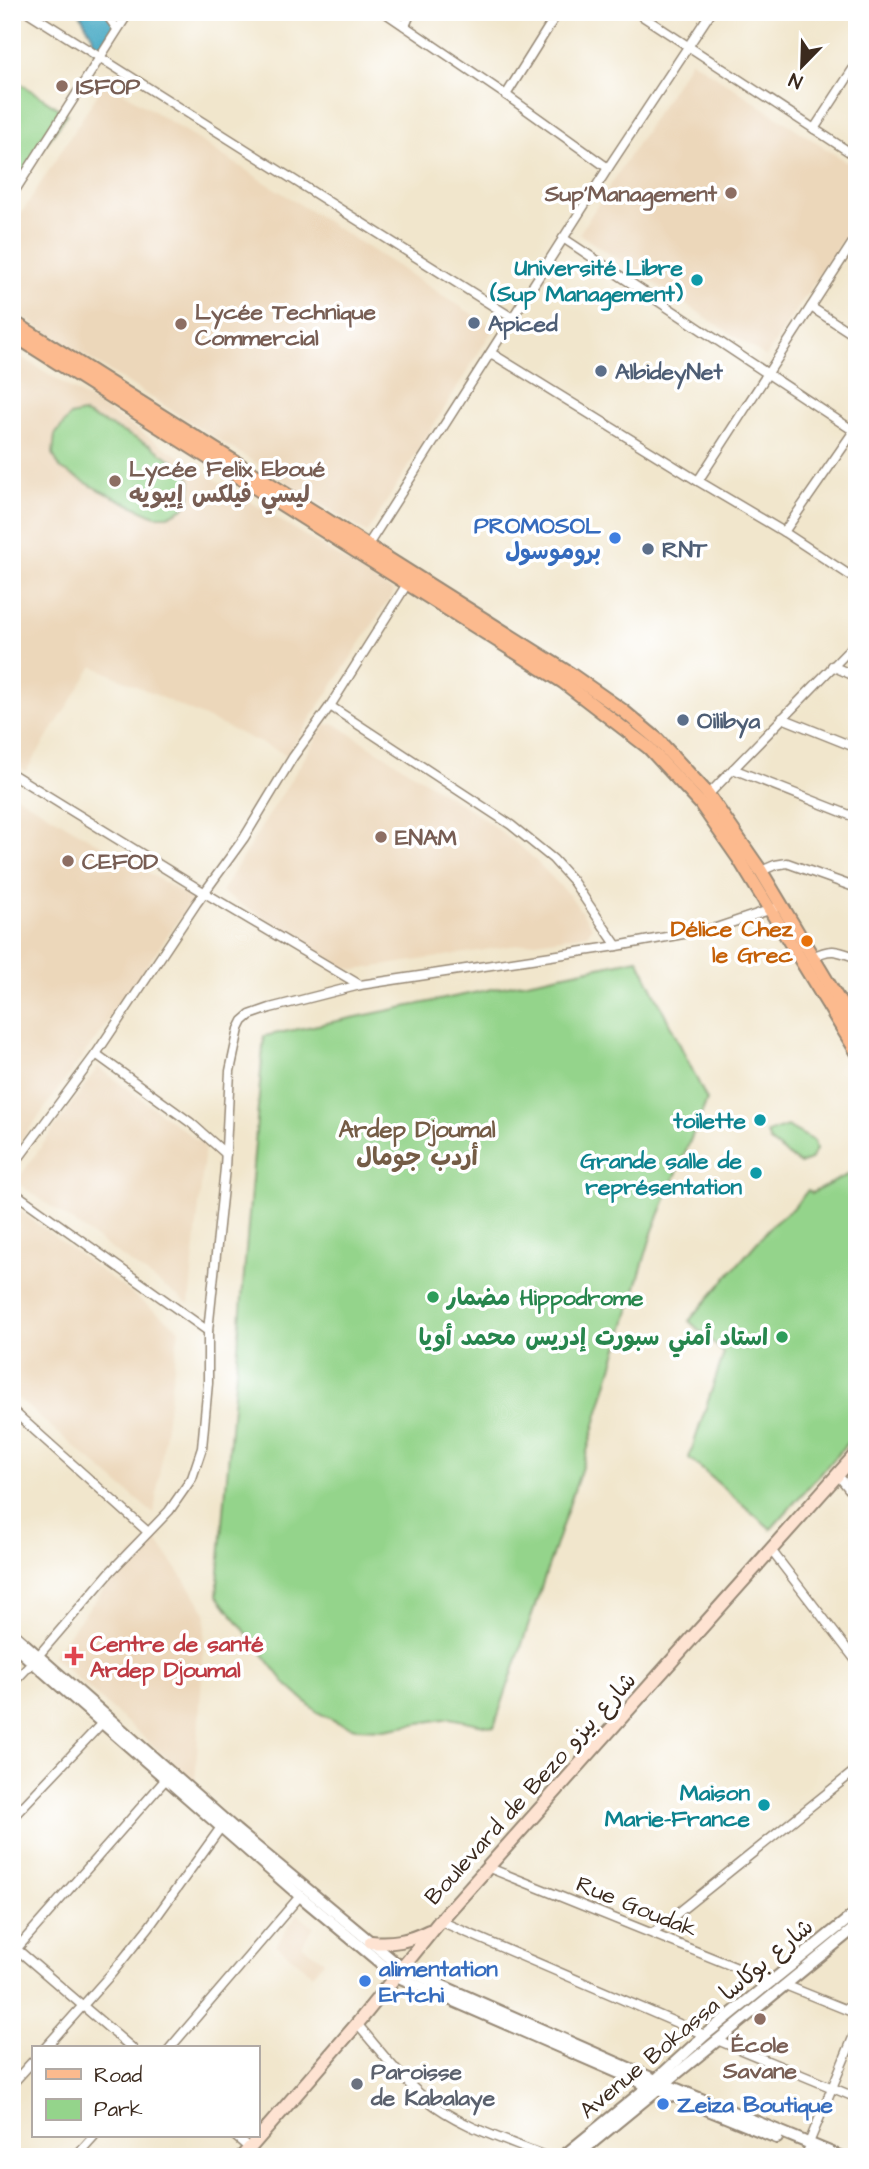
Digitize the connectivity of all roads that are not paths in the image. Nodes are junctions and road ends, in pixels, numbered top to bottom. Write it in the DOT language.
graph roads {
  1 [pos="28,12"];
  2 [pos="105,12"];
  3 [pos="129,12"];
  4 [pos="384,12"];
  5 [pos="411,12"];
  6 [pos="558,12"];
  7 [pos="636,12"];
  8 [pos="711,12"];
  9 [pos="405,26"];
  10 [pos="117,29"];
  11 [pos="689,47"];
  12 [pos="99,59"];
  13 [pos="857,63"];
  14 [pos="506,95"];
  15 [pos="814,129"];
  16 [pos="857,157"];
  17 [pos="608,168"];
  18 [pos="12,195"];
  19 [pos="857,236"];
  20 [pos="563,238"];
  21 [pos="854,246"];
  22 [pos="811,307"];
  23 [pos="513,319"];
  24 [pos="12,321"];
  25 [pos="12,334"];
  26 [pos="857,337"];
  27 [pos="491,352"];
  28 [pos="768,373"];
  29 [pos="856,430"];
  30 [pos="225,462"];
  31 [pos="698,481"];
  32 [pos="785,532"];
  33 [pos="365,550"];
  34 [pos="857,580"];
  35 [pos="407,584"];
  36 [pos="857,642"];
  37 [pos="832,666"];
  38 [pos="857,677"];
  39 [pos="330,706"];
  40 [pos="619,715"];
  41 [pos="782,718"];
  42 [pos="857,748"];
  43 [pos="733,769"];
  44 [pos="12,774"];
  45 [pos="704,799"];
  46 [pos="857,818"];
  47 [pos="761,871"];
  48 [pos="857,888"];
  49 [pos="205,893"];
  50 [pos="776,907"];
  51 [pos="617,946"];
  52 [pos="813,957"];
  53 [pos="857,958"];
  54 [pos="360,985"];
  55 [pos="844,1011"];
  56 [pos="857,1018"];
  57 [pos="857,1031"];
  58 [pos="857,1052"];
  59 [pos="96,1054"];
  60 [pos="226,1154"];
  61 [pos="12,1167"];
  62 [pos="12,1191"];
  63 [pos="208,1331"];
  64 [pos="13,1411"];
  65 [pos="857,1453"];
  66 [pos="838,1475"];
  67 [pos="857,1499"];
  68 [pos="148,1532"];
  69 [pos="771,1550"];
  70 [pos="12,1633"];
  71 [pos="12,1644"];
  72 [pos="35,1659"];
  73 [pos="857,1662"];
  74 [pos="12,1684"];
  75 [pos="102,1723"];
  76 [pos="857,1769"];
  77 [pos="166,1779"];
  78 [pos="12,1818"];
  79 [pos="224,1824"];
  80 [pos="487,1867"];
  81 [pos="300,1896"];
  82 [pos="857,1912"];
  83 [pos="436,1926"];
  84 [pos="857,1926"];
  85 [pos="653,1933"];
  86 [pos="371,1942"];
  87 [pos="14,1949"];
  88 [pos="399,1972"];
  89 [pos="772,1982"];
  90 [pos="785,1985"];
  91 [pos="83,2006"];
  92 [pos="857,2014"];
  93 [pos="357,2024"];
  94 [pos="857,2028"];
  95 [pos="705,2035"];
  96 [pos="717,2040"];
  97 [pos="47,2046"];
  98 [pos="130,2046"];
  99 [pos="172,2046"];
  100 [pos="32,2062"];
  101 [pos="12,2084"];
  102 [pos="657,2085"];
  103 [pos="831,2088"];
  104 [pos="857,2098"];
  105 [pos="259,2137"];
  106 [pos="92,2138"];
  107 [pos="258,2138"];
  108 [pos="807,2150"];
  109 [pos="246,2152"];
  110 [pos="75,2157"];
  111 [pos="548,2157"];
  112 [pos="562,2157"];
  113 [pos="575,2157"];
  114 [pos="823,2157"];
  115 [pos="842,2157"];
  1 -- 12 [label="street"];
  2 -- 10 [label="street"];
  3 -- 10 [label="street"];
  4 -- 9 [label="street"];
  5 -- 9 [label="street"];
  6 -- 14 [label="street"];
  7 -- 11 [label="street"];
  8 -- 11 [label="street"];
  9 -- 14 [label="street"];
  10 -- 12 [label="street"];
  11 -- 15 [label="street"];
  11 -- 17 [label="street"];
  12 -- 18 [label="street"];
  12 -- 23 [label="street"];
  13 -- 15 [label="street"];
  14 -- 17 [label="street"];
  15 -- 16 [label="street"];
  17 -- 20 [label="street"];
  19 -- 21 [label="street"];
  20 -- 23 [label="street"];
  20 -- 28 [label="street"];
  21 -- 22 [label="street"];
  22 -- 26 [label="street"];
  22 -- 28 [label="street"];
  23 -- 27 [label="street"];
  24 -- 30 [label="main road"];
  25 -- 30 [label="main road"];
  27 -- 31 [label="street"];
  27 -- 33 [label="street"];
  28 -- 29 [label="street"];
  28 -- 31 [label="street"];
  29 -- 32 [label="street"];
  30 -- 33 [label="main road"];
  31 -- 32 [label="street"];
  32 -- 34 [label="street"];
  33 -- 35 [label="main road"];
  33 -- 40 [label="main road"];
  35 -- 39 [label="street"];
  35 -- 40 [label="main road"];
  36 -- 37 [label="street"];
  37 -- 38 [label="street"];
  37 -- 41 [label="street"];
  39 -- 49 [label="street"];
  39 -- 51 [label="street"];
  40 -- 45 [label="main road"];
  41 -- 42 [label="street"];
  41 -- 43 [label="street"];
  43 -- 45 [label="street"];
  43 -- 46 [label="street"];
  44 -- 49 [label="street"];
  45 -- 47 [label="main road"];
  45 -- 50 [label="main road"];
  47 -- 48 [label="street"];
  47 -- 50 [label="main road"];
  49 -- 54 [label="street"];
  49 -- 59 [label="street"];
  50 -- 51 [label="street"];
  50 -- 52 [label="main road"];
  50 -- 58 [label="main road"];
  51 -- 54 [label="street"];
  52 -- 53 [label="street"];
  52 -- 55 [label="main road"];
  54 -- 60 [label="street"];
  55 -- 56 [label="street"];
  55 -- 57 [label="main road"];
  59 -- 60 [label="street"];
  59 -- 61 [label="street"];
  60 -- 63 [label="street"];
  62 -- 63 [label="street"];
  63 -- 68 [label="street"];
  64 -- 68 [label="street"];
  65 -- 66 [label="main road, Boulevard de Bezo شارع بيزو"];
  66 -- 67 [label="street"];
  66 -- 69 [label="main road, Boulevard de Bezo شارع بيزو"];
  68 -- 72 [label="street"];
  69 -- 73 [label="street"];
  69 -- 80 [label="main road, Boulevard de Bezo شارع بيزو"];
  70 -- 72 [label="street"];
  71 -- 72 [label="street"];
  72 -- 74 [label="street"];
  72 -- 75 [label="street"];
  72 -- 79 [label="street"];
  75 -- 77 [label="street"];
  75 -- 78 [label="street"];
  76 -- 85 [label="street"];
  77 -- 79 [label="street"];
  77 -- 87 [label="street"];
  79 -- 81 [label="street"];
  79 -- 86 [label="street"];
  79 -- 91 [label="street"];
  80 -- 83 [label="main road, Boulevard de Bezo شارع بيزو"];
  80 -- 85 [label="street, Rue Goudak"];
  81 -- 88 [label="street"];
  81 -- 99 [label="street"];
  82 -- 89 [label="street, Avenue Bokassa شارع بوكاسا"];
  83 -- 86 [label="main road"];
  83 -- 88 [label="main road, Boulevard de Bezo شارع بيزو"];
  83 -- 95 [label="street"];
  84 -- 90 [label="street, Avenue Bokassa شارع بوكاسا"];
  85 -- 89 [label="street, Rue Goudak"];
  86 -- 88 [label="street"];
  87 -- 91 [label="street"];
  88 -- 93 [label="main road, Boulevard de Bezo شارع بيزو"];
  88 -- 102 [label="street"];
  89 -- 95 [label="street, Avenue Bokassa شارع بوكاسا"];
  90 -- 92 [label="street"];
  90 -- 96 [label="street, Avenue Bokassa شارع بوكاسا"];
  91 -- 97 [label="street"];
  91 -- 98 [label="street"];
  93 -- 105 [label="main road, Boulevard de Bezo شارع بيزو"];
  93 -- 111 [label="street"];
  94 -- 103 [label="street"];
  95 -- 102 [label="street, Avenue Bokassa شارع بوكاسا"];
  96 -- 102 [label="street, Avenue Bokassa شارع بوكاسا"];
  96 -- 103 [label="street"];
  100 -- 101 [label="street"];
  102 -- 108 [label="street"];
  102 -- 112 [label="street, Avenue Bokassa شارع بوكاسا"];
  102 -- 113 [label="street, Avenue Bokassa شارع بوكاسا"];
  103 -- 104 [label="street"];
  103 -- 108 [label="street"];
  106 -- 110 [label="street"];
  107 -- 109 [label="main road, Boulevard de Bezo شارع بيزو"];
  108 -- 114 [label="street"];
  108 -- 115 [label="street"];
}
